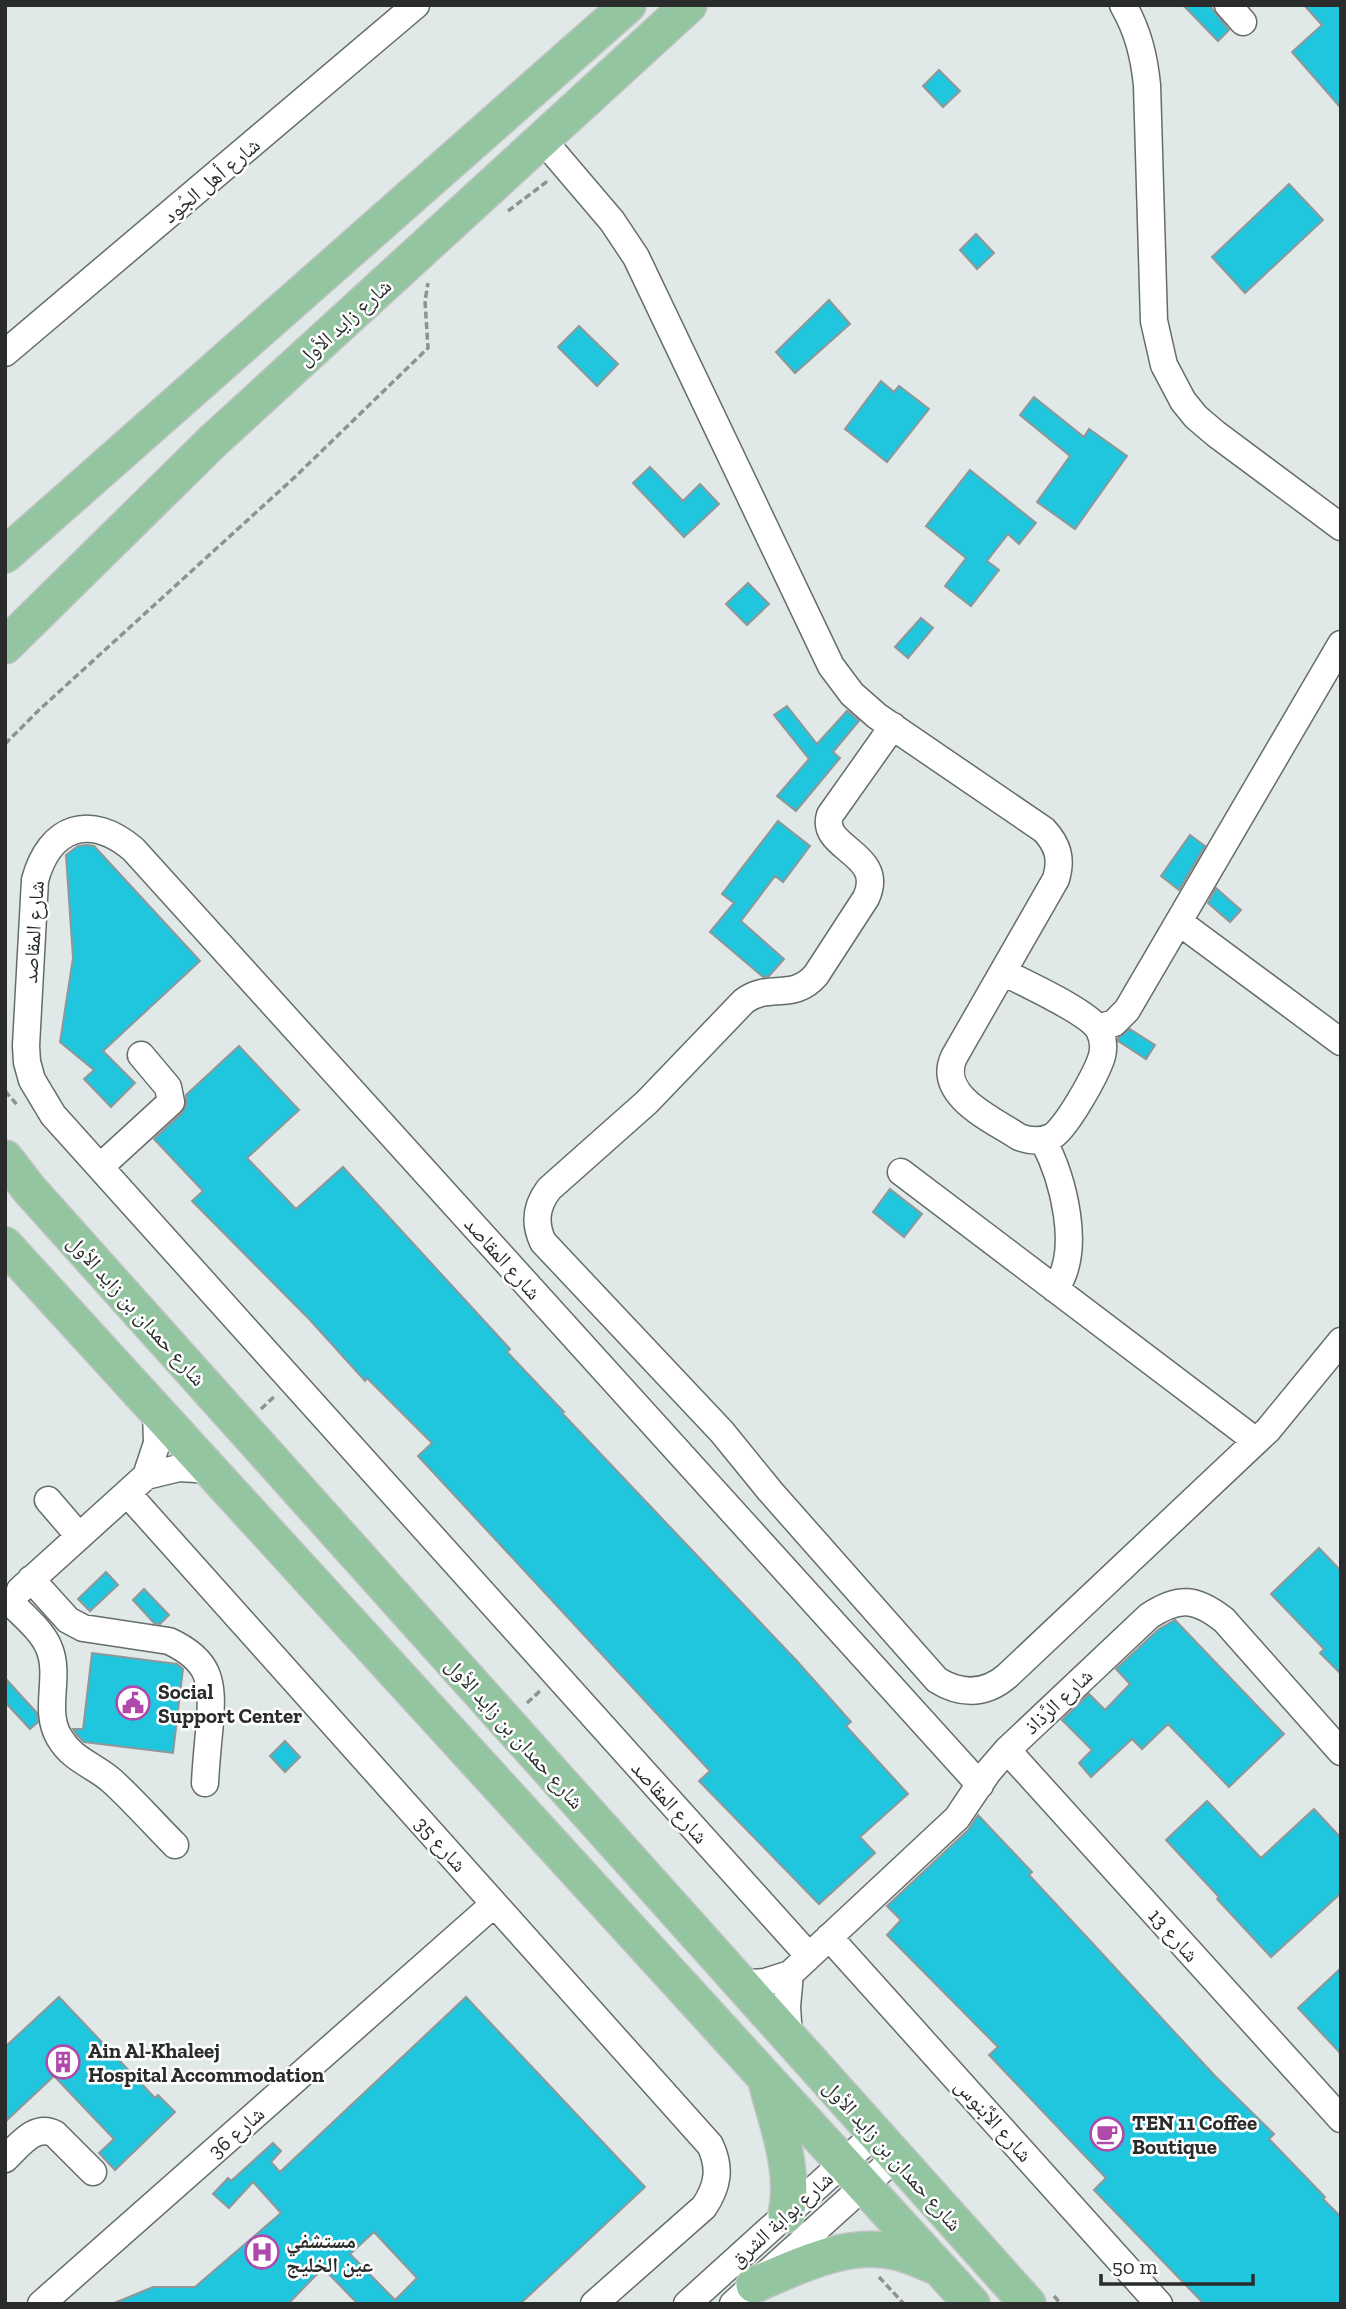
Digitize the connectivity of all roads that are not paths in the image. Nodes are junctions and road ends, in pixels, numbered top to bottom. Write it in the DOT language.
graph roads {
  1 [pos="416,5"];
  2 [pos="611,5"];
  3 [pos="628,5"];
  4 [pos="689,5"];
  5 [pos="1123,5"];
  6 [pos="571,56"];
  7 [pos="543,140"];
  8 [pos="5,353"];
  9 [pos="1341,527"];
  10 [pos="5,555"];
  11 [pos="1341,644"];
  12 [pos="5,646"];
  13 [pos="892,726"];
  14 [pos="1179,922"];
  15 [pos="1003,972"];
  16 [pos="1098,1028"];
  17 [pos="1341,1042"];
  18 [pos="141,1055"];
  19 [pos="1043,1140"];
  20 [pos="5,1158"];
  21 [pos="100,1167"];
  22 [pos="901,1172"];
  23 [pos="17,1183"];
  24 [pos="5,1245"];
  25 [pos="1055,1289"];
  26 [pos="1341,1340"];
  27 [pos="156,1408"];
  28 [pos="1256,1441"];
  29 [pos="213,1470"];
  30 [pos="137,1484"];
  31 [pos="48,1500"];
  32 [pos="79,1536"];
  33 [pos="32,1579"];
  34 [pos="7,1601"];
  35 [pos="1007,1750"];
  36 [pos="1341,1752"];
  37 [pos="205,1783"];
  38 [pos="980,1785"];
  39 [pos="175,1845"];
  40 [pos="495,1904"];
  41 [pos="829,1937"];
  42 [pos="799,1965"];
  43 [pos="739,1984"];
  44 [pos="789,2039"];
  45 [pos="765,2078"];
  46 [pos="1341,2119"];
  47 [pos="885,2146"];
  48 [pos="5,2159"];
  49 [pos="93,2172"];
  50 [pos="854,2174"];
  51 [pos="786,2215"];
  52 [pos="940,2268"];
  53 [pos="743,2294"];
  54 [pos="41,2304"];
  55 [pos="594,2304"];
  56 [pos="687,2304"];
  57 [pos="972,2304"];
  58 [pos="1028,2304"];
  59 [pos="1159,2304"];
  1 -- 8 [label="street, شارع أهل الجُود"];
  2 -- 6 [label="street"];
  3 -- 6 [label="main road"];
  4 -- 7 [label="main road, شارع زايد الأول"];
  5 -- 9 [label="street"];
  6 -- 10 [label="main road"];
  7 -- 12 [label="main road, شارع زايد الأول"];
  7 -- 13 [label="street"];
  11 -- 14 [label="street"];
  13 -- 15 [label="street"];
  13 -- 28 [label="street"];
  14 -- 16 [label="street"];
  14 -- 17 [label="street"];
  15 -- 16 [label="street"];
  15 -- 19 [label="street"];
  16 -- 19 [label="street"];
  18 -- 21 [label="street"];
  19 -- 25 [label="street"];
  20 -- 23 [label="main road, شارع حمدان بن زايد الأول"];
  21 -- 38 [label="street, شارع المقاصد"];
  21 -- 42 [label="street, شارع المقاصد"];
  22 -- 25 [label="street"];
  23 -- 43 [label="main road, شارع حمدان بن زايد الأول"];
  24 -- 27 [label="main road, شارع حمدان بن زايد الأول"];
  25 -- 28 [label="street"];
  26 -- 28 [label="street"];
  27 -- 29 [label="main road, شارع حمدان بن زايد الأول"];
  27 -- 30 [label="street"];
  29 -- 30 [label="street"];
  29 -- 45 [label="main road, شارع حمدان بن زايد الأول"];
  30 -- 32 [label="street"];
  30 -- 40 [label="street, شارع 35"];
  31 -- 32 [label="street"];
  32 -- 33 [label="street"];
  33 -- 34 [label="street"];
  33 -- 37 [label="street"];
  34 -- 39 [label="street"];
  35 -- 36 [label="street, شارع الرَّذاذ"];
  35 -- 38 [label="street, شارع الرَّذاذ"];
  35 -- 46 [label="street, شارع 13"];
  38 -- 41 [label="street, شارع الرَّذاذ"];
  40 -- 54 [label="street, شارع 36"];
  40 -- 55 [label="street, شارع 35"];
  41 -- 42 [label="street, شارع الرَّذاذ"];
  41 -- 59 [label="street, شارع الأبْنوس"];
  42 -- 43 [label="street, شارع الرَّذاذ"];
  42 -- 44 [label="street"];
  43 -- 44 [label="main road, شارع حمدان بن زايد الأول"];
  44 -- 47 [label="main road, شارع حمدان بن زايد الأول"];
  45 -- 50 [label="main road, شارع حمدان بن زايد الأول"];
  45 -- 51 [label="main road"];
  47 -- 50 [label="street, شارع بوابة الشرق"];
  47 -- 58 [label="main road, شارع حمدان بن زايد الأول"];
  48 -- 49 [label="street"];
  50 -- 51 [label="street, شارع بوابة الشرق"];
  50 -- 52 [label="main road, شارع حمدان بن زايد الأول"];
  50 -- 53 [label="street, شارع بوابة الشرق"];
  51 -- 56 [label="street, شارع بوابة الشرق"];
  52 -- 53 [label="main road"];
  52 -- 57 [label="main road, شارع حمدان بن زايد الأول"];
}
